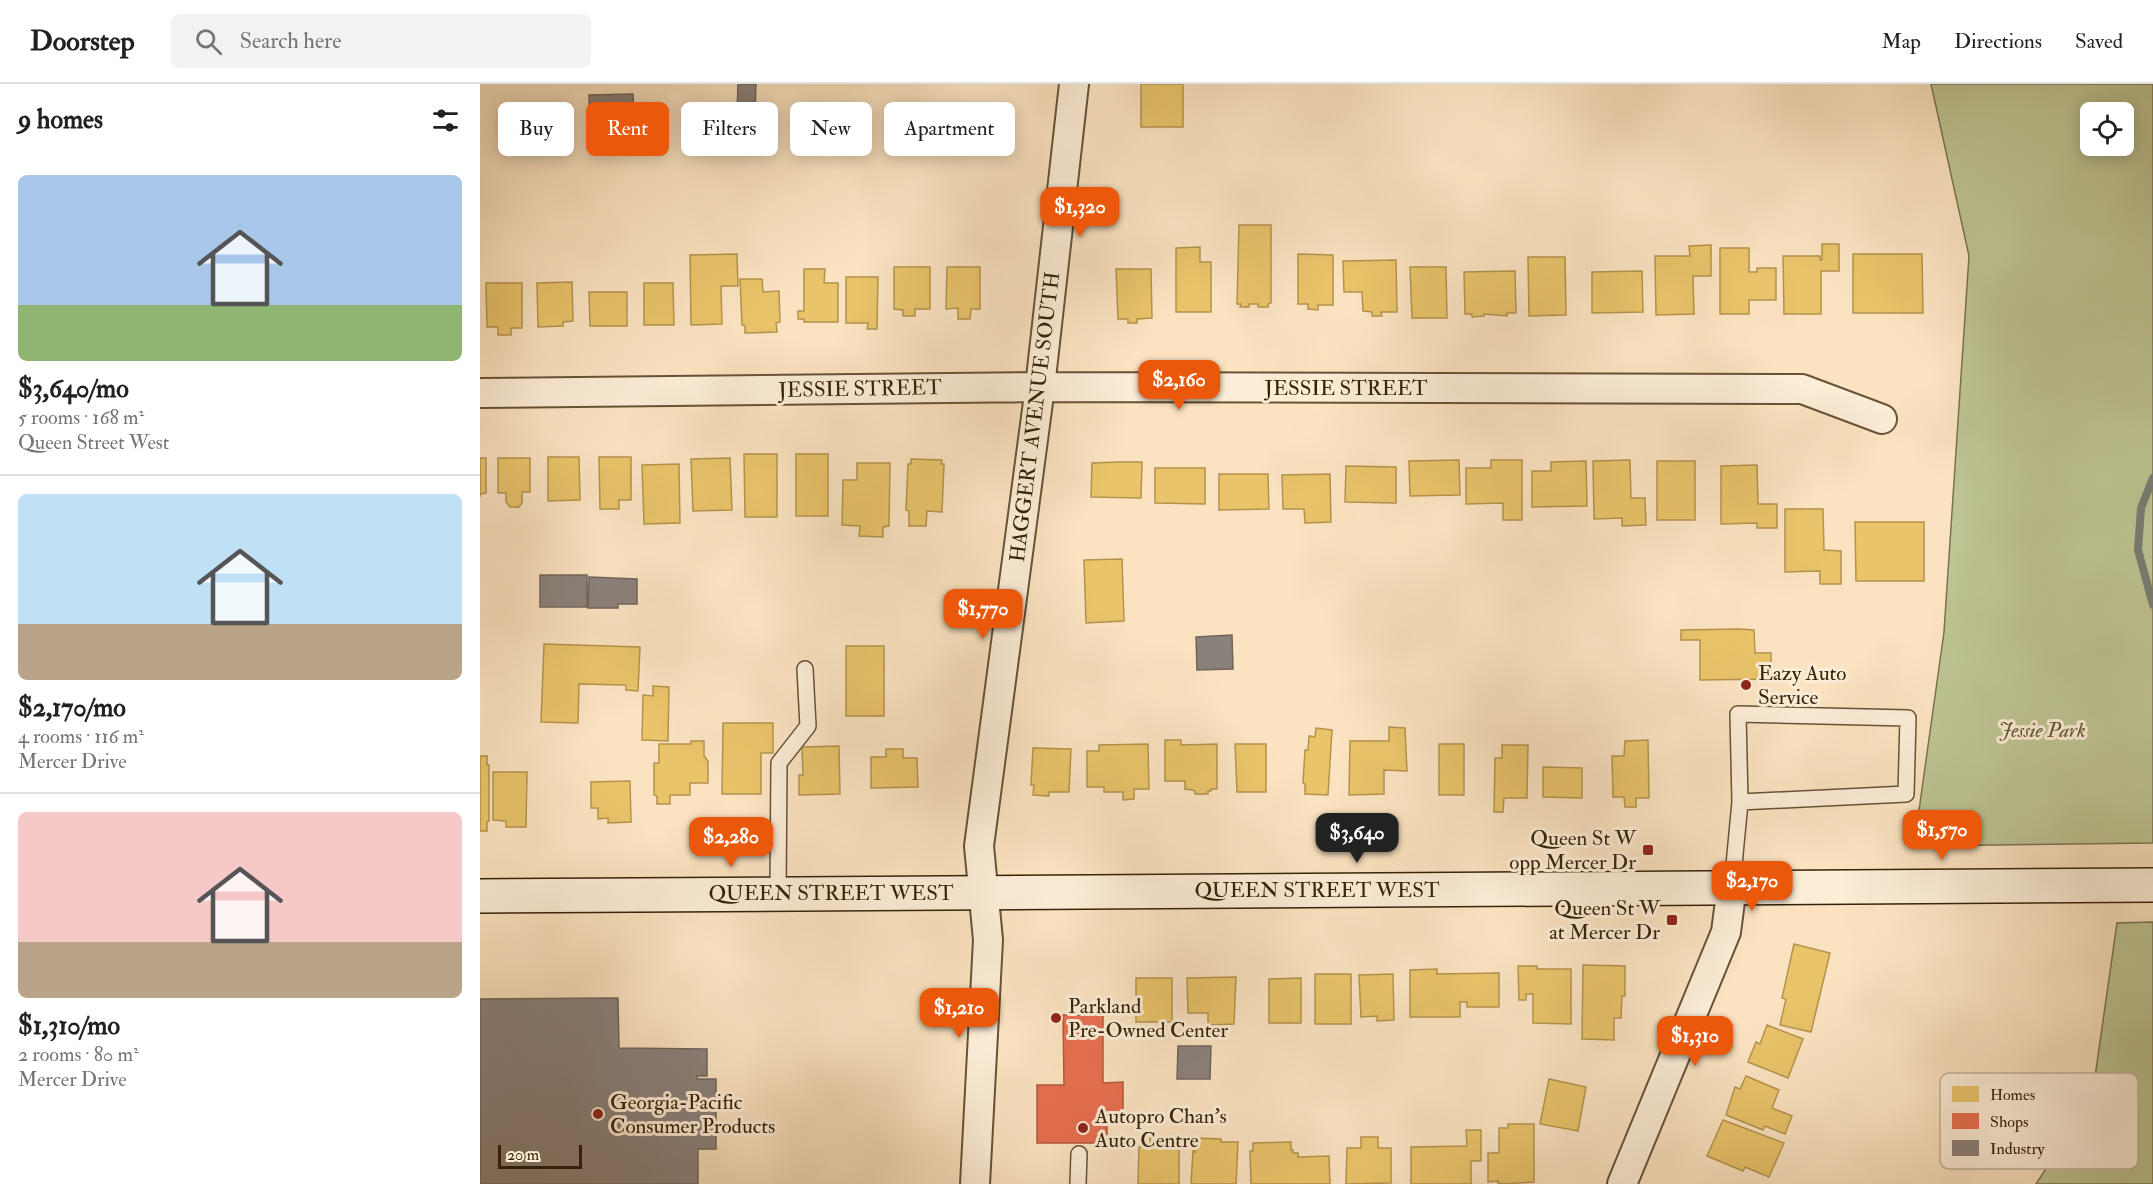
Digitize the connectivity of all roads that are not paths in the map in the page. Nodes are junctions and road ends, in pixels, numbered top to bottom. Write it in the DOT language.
graph roads {
  1 [pos="1074,84"];
  2 [pos="1040,387"];
  3 [pos="480,393"];
  4 [pos="1882,419"];
  5 [pos="805,669"];
  6 [pos="1740,802"];
  7 [pos="2153,885"];
  8 [pos="1732,886"];
  9 [pos="778,893"];
  10 [pos="983,893"];
  11 [pos="480,896"];
  12 [pos="1079,1154"];
  13 [pos="975,1184"];
  14 [pos="1078,1184"];
  15 [pos="1622,1184"];
  1 -- 2 [label="street, HAGGERT AVENUE SOUTH"];
  2 -- 3 [label="street, JESSIE STREET"];
  2 -- 4 [label="street, JESSIE STREET"];
  2 -- 10 [label="street, HAGGERT AVENUE SOUTH"];
  5 -- 9 [label="lane"];
  6 -- 6 [label="lane"];
  6 -- 8 [label="lane"];
  7 -- 8 [label="main road, QUEEN STREET WEST"];
  8 -- 10 [label="main road, QUEEN STREET WEST"];
  8 -- 15 [label="street"];
  9 -- 10 [label="main road, QUEEN STREET WEST"];
  9 -- 11 [label="main road, QUEEN STREET WEST"];
  10 -- 13 [label="street, HAGGERT AVENUE SOUTH"];
  12 -- 14 [label="lane"];
}
